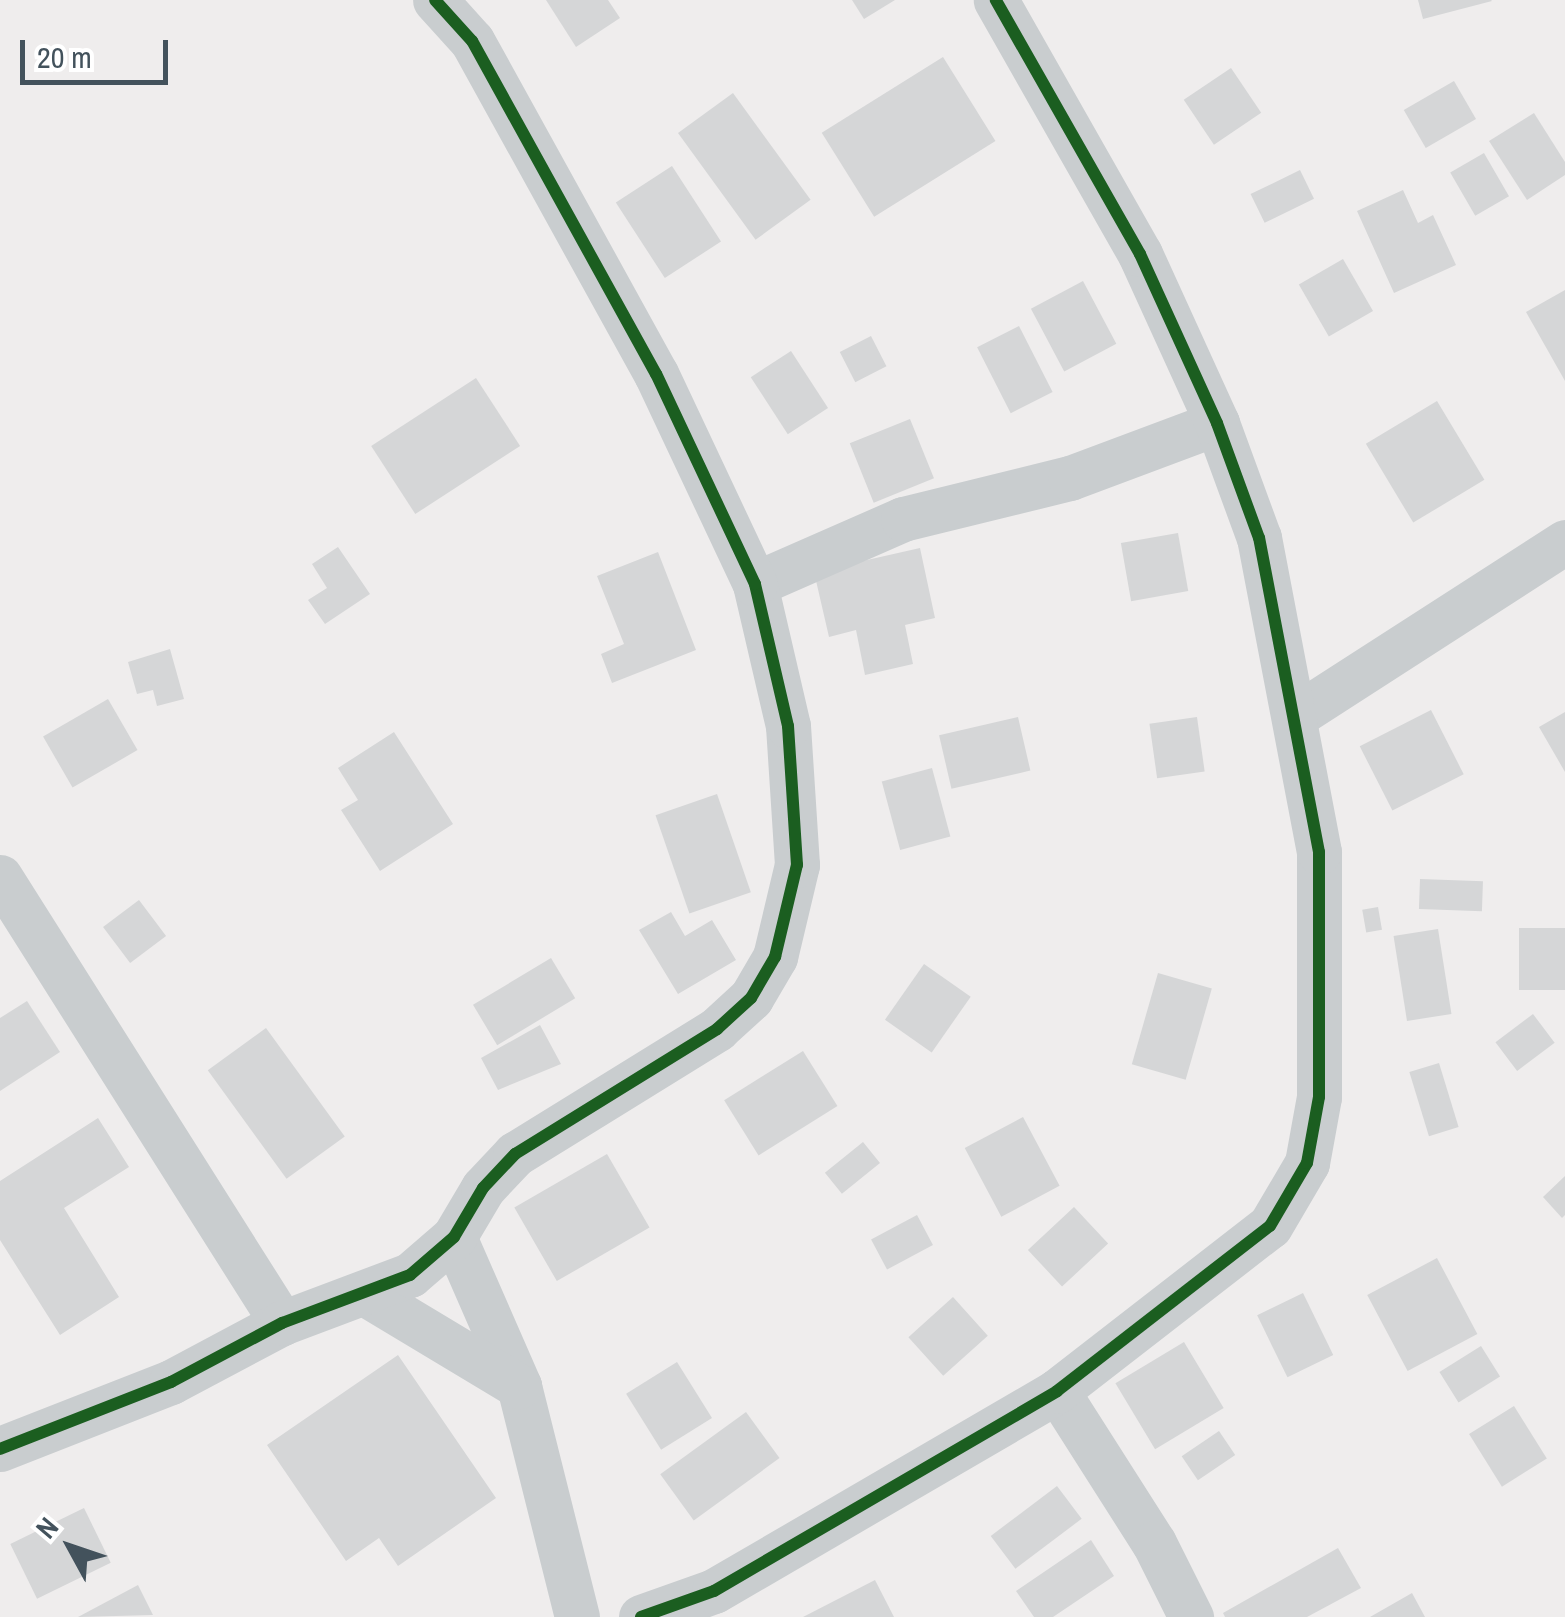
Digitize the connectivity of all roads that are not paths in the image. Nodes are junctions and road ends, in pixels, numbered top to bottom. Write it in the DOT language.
graph roads {
  1 [pos="435,0"];
  2 [pos="996,0"];
  3 [pos="1218,422"];
  4 [pos="1565,542"];
  5 [pos="755,584"];
  6 [pos="1295,716"];
  7 [pos="0,876"];
  8 [pos="454,1236"];
  9 [pos="364,1293"];
  10 [pos="282,1323"];
  11 [pos="518,1386"];
  12 [pos="1057,1391"];
  13 [pos="0,1449"];
  14 [pos="711,1604"];
  15 [pos="577,1617"];
  16 [pos="641,1617"];
  17 [pos="1191,1617"];
  1 -- 5 [label="street"];
  2 -- 3 [label="street"];
  3 -- 5 [label="street"];
  3 -- 6 [label="street"];
  4 -- 6 [label="street"];
  5 -- 8 [label="street"];
  6 -- 12 [label="street"];
  7 -- 10 [label="street"];
  8 -- 9 [label="street"];
  8 -- 11 [label="street"];
  9 -- 10 [label="street"];
  9 -- 11 [label="street"];
  10 -- 13 [label="street"];
  11 -- 15 [label="street"];
  12 -- 14 [label="street"];
  12 -- 17 [label="street"];
  14 -- 16 [label="street"];
}
